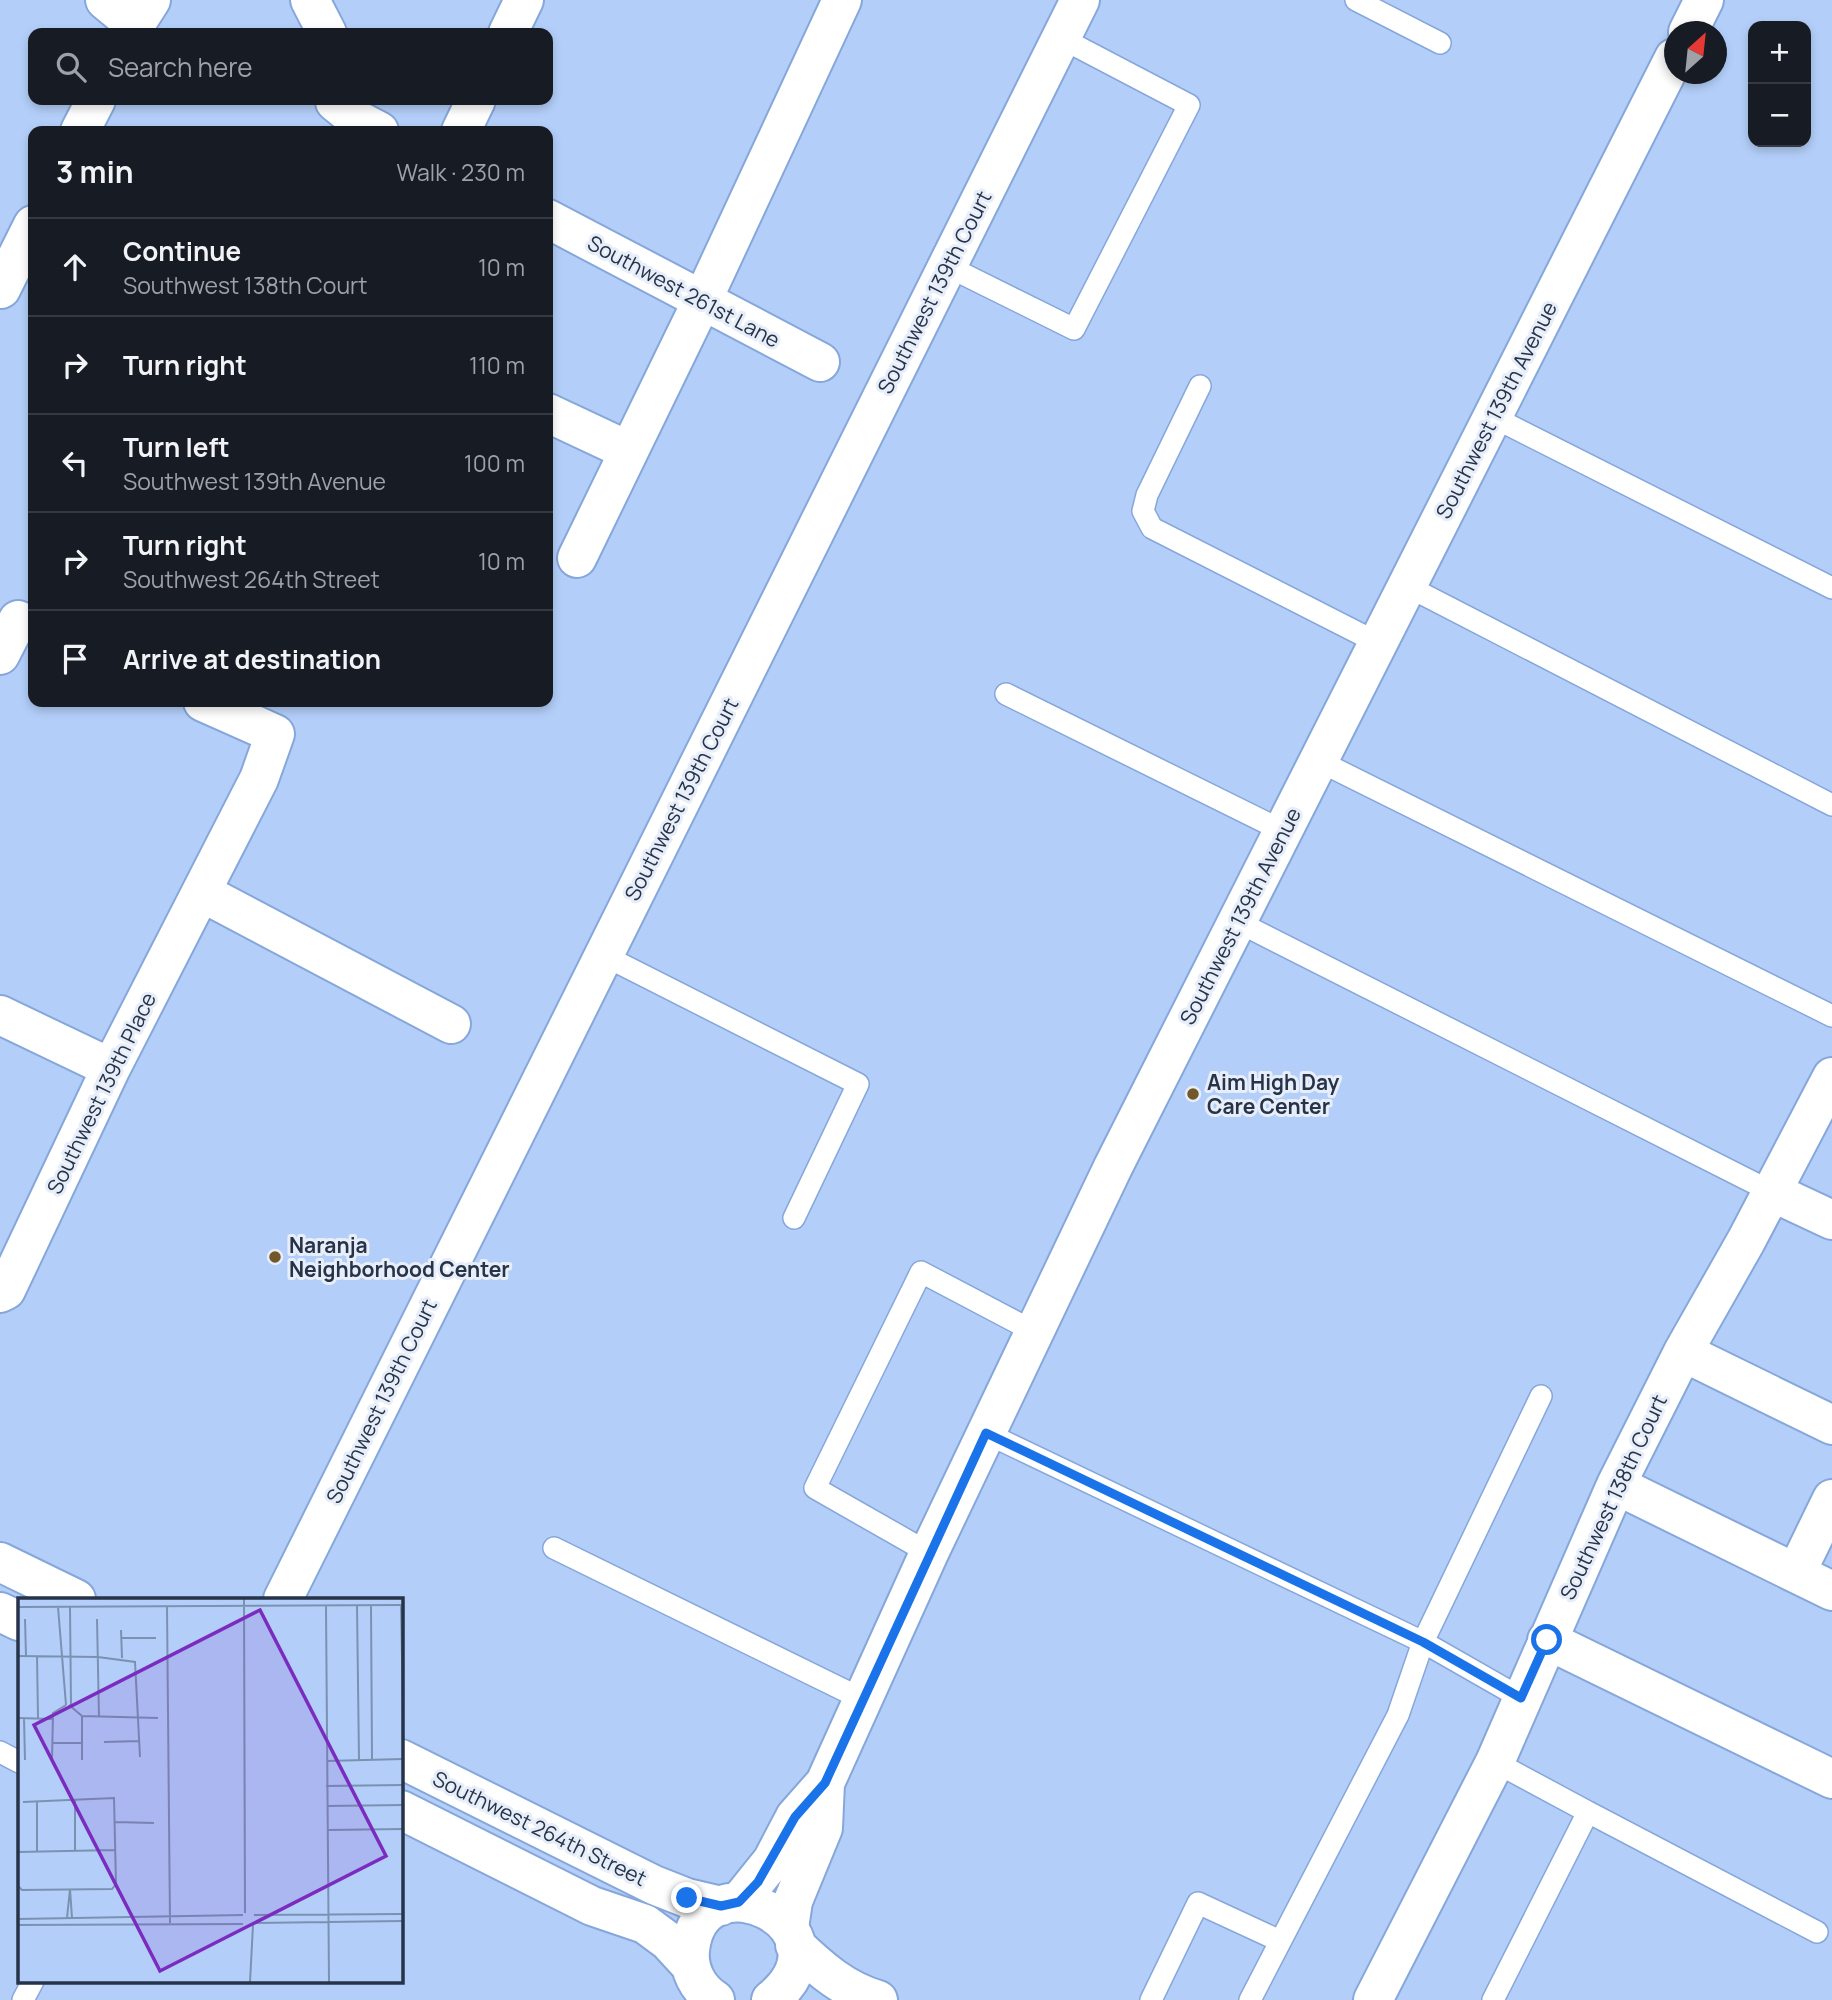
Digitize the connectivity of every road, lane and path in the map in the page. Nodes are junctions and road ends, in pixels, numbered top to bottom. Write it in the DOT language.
graph roads {
  1 [pos="105,0"];
  2 [pos="310,0"];
  3 [pos="523,0"];
  4 [pos="842,0"];
  5 [pos="1080,0"];
  6 [pos="1356,0"];
  7 [pos="1704,0"];
  8 [pos="138,19"];
  9 [pos="1694,21"];
  10 [pos="324,28"];
  11 [pos="510,28"];
  12 [pos="1061,38"];
  13 [pos="1440,43"];
  14 [pos="1664,80"];
  15 [pos="93,105"];
  16 [pos="474,105"];
  17 [pos="331,111"];
  18 [pos="83,126"];
  19 [pos="369,126"];
  20 [pos="463,126"];
  21 [pos="553,222"];
  22 [pos="28,235"];
  23 [pos="947,266"];
  24 [pos="1,289"];
  25 [pos="702,300"];
  26 [pos="820,362"];
  27 [pos="1200,386"];
  28 [pos="553,415"];
  29 [pos="1493,417"];
  30 [pos="629,452"];
  31 [pos="577,558"];
  32 [pos="1407,586"];
  33 [pos="1832,588"];
  34 [pos="17,619"];
  35 [pos="1378,643"];
  36 [pos="0,655"];
  37 [pos="1006,694"];
  38 [pos="213,707"];
  39 [pos="1319,761"];
  40 [pos="1832,805"];
  41 [pos="1283,831"];
  42 [pos="201,892"];
  43 [pos="1238,922"];
  44 [pos="603,955"];
  45 [pos="0,1015"];
  46 [pos="1832,1016"];
  47 [pos="451,1024"];
  48 [pos="111,1068"];
  49 [pos="1832,1077"];
  50 [pos="1770,1191"];
  51 [pos="794,1218"];
  52 [pos="1832,1220"];
  53 [pos="0,1293"];
  54 [pos="1035,1332"];
  55 [pos="1683,1352"];
  56 [pos="1541,1396"];
  57 [pos="1832,1425"];
  58 [pos="986,1433"];
  59 [pos="1616,1485"];
  60 [pos="1832,1499"];
  61 [pos="554,1548"];
  62 [pos="929,1553"];
  63 [pos="0,1562"];
  64 [pos="1796,1573"];
  65 [pos="1832,1591"];
  66 [pos="74,1598"];
  67 [pos="283,1598"];
  68 [pos="0,1612"];
  69 [pos="18,1621"];
  70 [pos="1547,1640"];
  71 [pos="1423,1642"];
  72 [pos="1521,1698"];
  73 [pos="862,1699"];
  74 [pos="0,1752"];
  75 [pos="402,1759"];
  76 [pos="18,1761"];
  77 [pos="1495,1762"];
  78 [pos="1832,1779"];
  79 [pos="825,1783"];
  80 [pos="402,1811"];
  81 [pos="1588,1812"];
  82 [pos="730,1904"];
  83 [pos="1817,1932"];
  84 [pos="792,1936"];
  85 [pos="1280,1941"];
  86 [pos="32,1982"];
  87 [pos="701,1988"];
  88 [pos="23,2000"];
  89 [pos="771,2000"];
  90 [pos="878,2000"];
  91 [pos="1151,2000"];
  92 [pos="1250,2000"];
  93 [pos="1373,2000"];
  94 [pos="1493,2000"];
  1 -- 8 [label="street"];
  2 -- 10 [label="street"];
  3 -- 11 [label="street"];
  4 -- 25 [label="street"];
  5 -- 12 [label="street, Southwest 139th Court"];
  6 -- 13 [label="lane"];
  7 -- 9 [label="street"];
  12 -- 23 [label="street, Southwest 139th Court"];
  12 -- 23 [label="lane"];
  14 -- 29 [label="street, Southwest 139th Avenue"];
  15 -- 18 [label="street"];
  16 -- 20 [label="street"];
  17 -- 19 [label="street"];
  21 -- 25 [label="street, Southwest 261st Lane"];
  22 -- 24 [label="street"];
  23 -- 44 [label="street, Southwest 139th Court"];
  25 -- 26 [label="street, Southwest 261st Lane"];
  25 -- 30 [label="street"];
  27 -- 35 [label="lane"];
  28 -- 30 [label="street"];
  29 -- 32 [label="street, Southwest 139th Avenue"];
  29 -- 33 [label="lane"];
  30 -- 31 [label="street"];
  32 -- 35 [label="street, Southwest 139th Avenue"];
  32 -- 40 [label="lane"];
  34 -- 36 [label="street"];
  35 -- 39 [label="street, Southwest 139th Avenue"];
  37 -- 41 [label="lane"];
  38 -- 42 [label="street, Southwest 139th Place"];
  39 -- 41 [label="street, Southwest 139th Avenue"];
  39 -- 46 [label="lane"];
  41 -- 43 [label="street, Southwest 139th Avenue"];
  42 -- 47 [label="street"];
  42 -- 48 [label="street, Southwest 139th Place"];
  43 -- 50 [label="lane"];
  43 -- 54 [label="street, Southwest 139th Avenue"];
  44 -- 51 [label="lane"];
  44 -- 67 [label="street, Southwest 139th Court"];
  45 -- 48 [label="street"];
  48 -- 53 [label="street, Southwest 139th Place"];
  49 -- 50 [label="street, Southwest 138th Court"];
  50 -- 52 [label="street"];
  50 -- 55 [label="street, Southwest 138th Court"];
  54 -- 58 [label="street, Southwest 139th Avenue"];
  54 -- 62 [label="lane"];
  55 -- 57 [label="street"];
  55 -- 59 [label="street, Southwest 138th Court"];
  56 -- 71 [label="lane"];
  58 -- 62 [label="street, Southwest 139th Avenue"];
  58 -- 71 [label="lane"];
  59 -- 64 [label="street"];
  59 -- 70 [label="street, Southwest 138th Court"];
  60 -- 64 [label="street"];
  61 -- 73 [label="lane"];
  62 -- 73 [label="street, Southwest 139th Avenue"];
  63 -- 66 [label="street"];
  64 -- 65 [label="street"];
  68 -- 69 [label="street"];
  70 -- 72 [label="street, Southwest 138th Court"];
  70 -- 78 [label="street"];
  71 -- 72 [label="lane"];
  71 -- 85 [label="lane"];
  72 -- 77 [label="street, Southwest 138th Court"];
  73 -- 79 [label="street, Southwest 139th Avenue"];
  74 -- 76 [label="lane"];
  75 -- 82 [label="street, Southwest 264th Street"];
  77 -- 81 [label="lane"];
  77 -- 93 [label="street, Southwest 138th Court"];
  79 -- 82 [label="street, Southwest 139th Avenue"];
  79 -- 84 [label="street, Southwest 139th Avenue"];
  80 -- 87 [label="street, Southwest 264th Street"];
  81 -- 83 [label="lane"];
  81 -- 94 [label="lane"];
  82 -- 84 [label="street, Southwest 264th Street"];
  82 -- 87 [label="street, Southwest 139th Avenue"];
  84 -- 89 [label="street, Southwest 139th Avenue"];
  84 -- 90 [label="street"];
  85 -- 91 [label="lane"];
  85 -- 92 [label="lane"];
  86 -- 88 [label="lane"];
}
